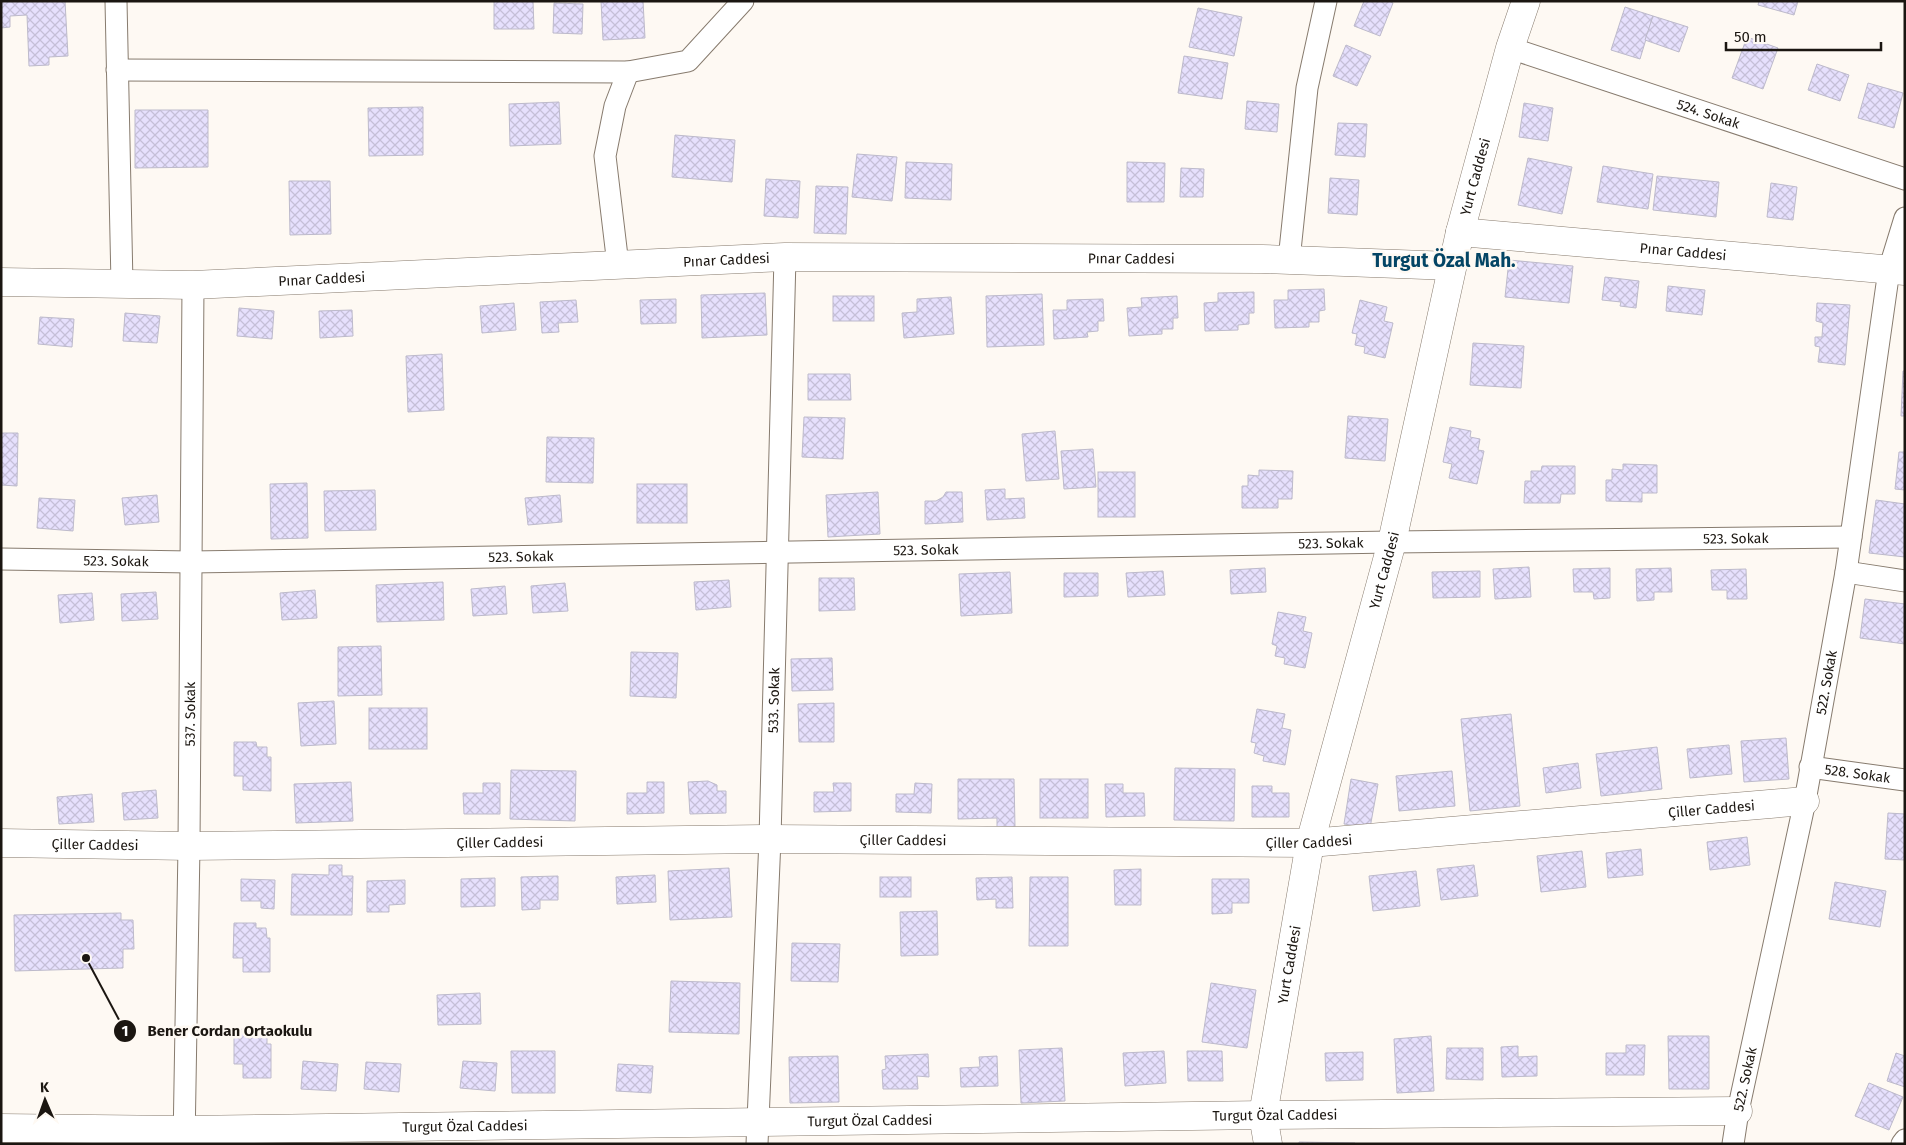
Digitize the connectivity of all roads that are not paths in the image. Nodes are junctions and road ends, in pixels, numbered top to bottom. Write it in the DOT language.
graph roads {
  1 [pos="116,1"];
  2 [pos="744,1"];
  3 [pos="1326,1"];
  4 [pos="1526,1"];
  5 [pos="1510,48"];
  6 [pos="117,70"];
  7 [pos="628,72"];
  8 [pos="1905,179"];
  9 [pos="1905,218"];
  10 [pos="1460,232"];
  11 [pos="785,257"];
  12 [pos="1289,260"];
  13 [pos="618,265"];
  14 [pos="1452,266"];
  15 [pos="1897,271"];
  16 [pos="1,282"];
  17 [pos="122,284"];
  18 [pos="193,285"];
  19 [pos="1851,537"];
  20 [pos="1392,542"];
  21 [pos="778,552"];
  22 [pos="1,559"];
  23 [pos="191,562"];
  24 [pos="1846,572"];
  25 [pos="1905,581"];
  26 [pos="1810,768"];
  27 [pos="1905,780"];
  28 [pos="1805,801"];
  29 [pos="770,838"];
  30 [pos="1,843"];
  31 [pos="1310,843"];
  32 [pos="188,846"];
  33 [pos="1738,1111"];
  34 [pos="1263,1116"];
  35 [pos="1,1128"];
  36 [pos="758,1133"];
  37 [pos="184,1137"];
  38 [pos="1905,1140"];
  39 [pos="1268,1144"];
  40 [pos="1733,1144"];
  41 [pos="1902,1144"];
  1 -- 6 [label="street"];
  2 -- 7 [label="street"];
  3 -- 12 [label="street"];
  4 -- 5 [label="street, Yurt Caddesi"];
  5 -- 8 [label="street, 524. Sokak"];
  5 -- 10 [label="street, Yurt Caddesi"];
  6 -- 7 [label="street"];
  6 -- 17 [label="street"];
  7 -- 13 [label="street"];
  9 -- 15 [label="street, 522. Sokak"];
  10 -- 14 [label="street, Yurt Caddesi"];
  10 -- 15 [label="street, Pınar Caddesi"];
  11 -- 12 [label="street, Pınar Caddesi"];
  11 -- 13 [label="street, Pınar Caddesi"];
  11 -- 21 [label="street, 533. Sokak"];
  12 -- 14 [label="street, Pınar Caddesi"];
  13 -- 18 [label="street, Pınar Caddesi"];
  14 -- 20 [label="street, Yurt Caddesi"];
  15 -- 19 [label="street, 522. Sokak"];
  16 -- 17 [label="street, Pınar Caddesi"];
  17 -- 18 [label="street, Pınar Caddesi"];
  18 -- 23 [label="street, 537. Sokak"];
  19 -- 20 [label="street, 523. Sokak"];
  19 -- 24 [label="street, 522. Sokak"];
  20 -- 21 [label="street, 523. Sokak"];
  20 -- 31 [label="street, Yurt Caddesi"];
  21 -- 23 [label="street, 523. Sokak"];
  21 -- 29 [label="street, 533. Sokak"];
  22 -- 23 [label="street, 523. Sokak"];
  23 -- 32 [label="street, 537. Sokak"];
  24 -- 25 [label="street"];
  24 -- 26 [label="street, 522. Sokak"];
  26 -- 27 [label="street, 528. Sokak"];
  26 -- 28 [label="street, 522. Sokak"];
  28 -- 31 [label="street, Çiller Caddesi"];
  28 -- 33 [label="street, 522. Sokak"];
  29 -- 31 [label="street, Çiller Caddesi"];
  29 -- 32 [label="street, Çiller Caddesi"];
  29 -- 36 [label="street, 533. Sokak"];
  30 -- 32 [label="street, Çiller Caddesi"];
  31 -- 34 [label="street, Yurt Caddesi"];
  32 -- 37 [label="street, 537. Sokak"];
  33 -- 34 [label="street, Turgut Özal Caddesi"];
  33 -- 40 [label="street, 522. Sokak"];
  34 -- 36 [label="street, Turgut Özal Caddesi"];
  34 -- 39 [label="street, Yurt Caddesi"];
  35 -- 37 [label="street, Turgut Özal Caddesi"];
  36 -- 37 [label="street, Turgut Özal Caddesi"];
  38 -- 41 [label="street"];
}
